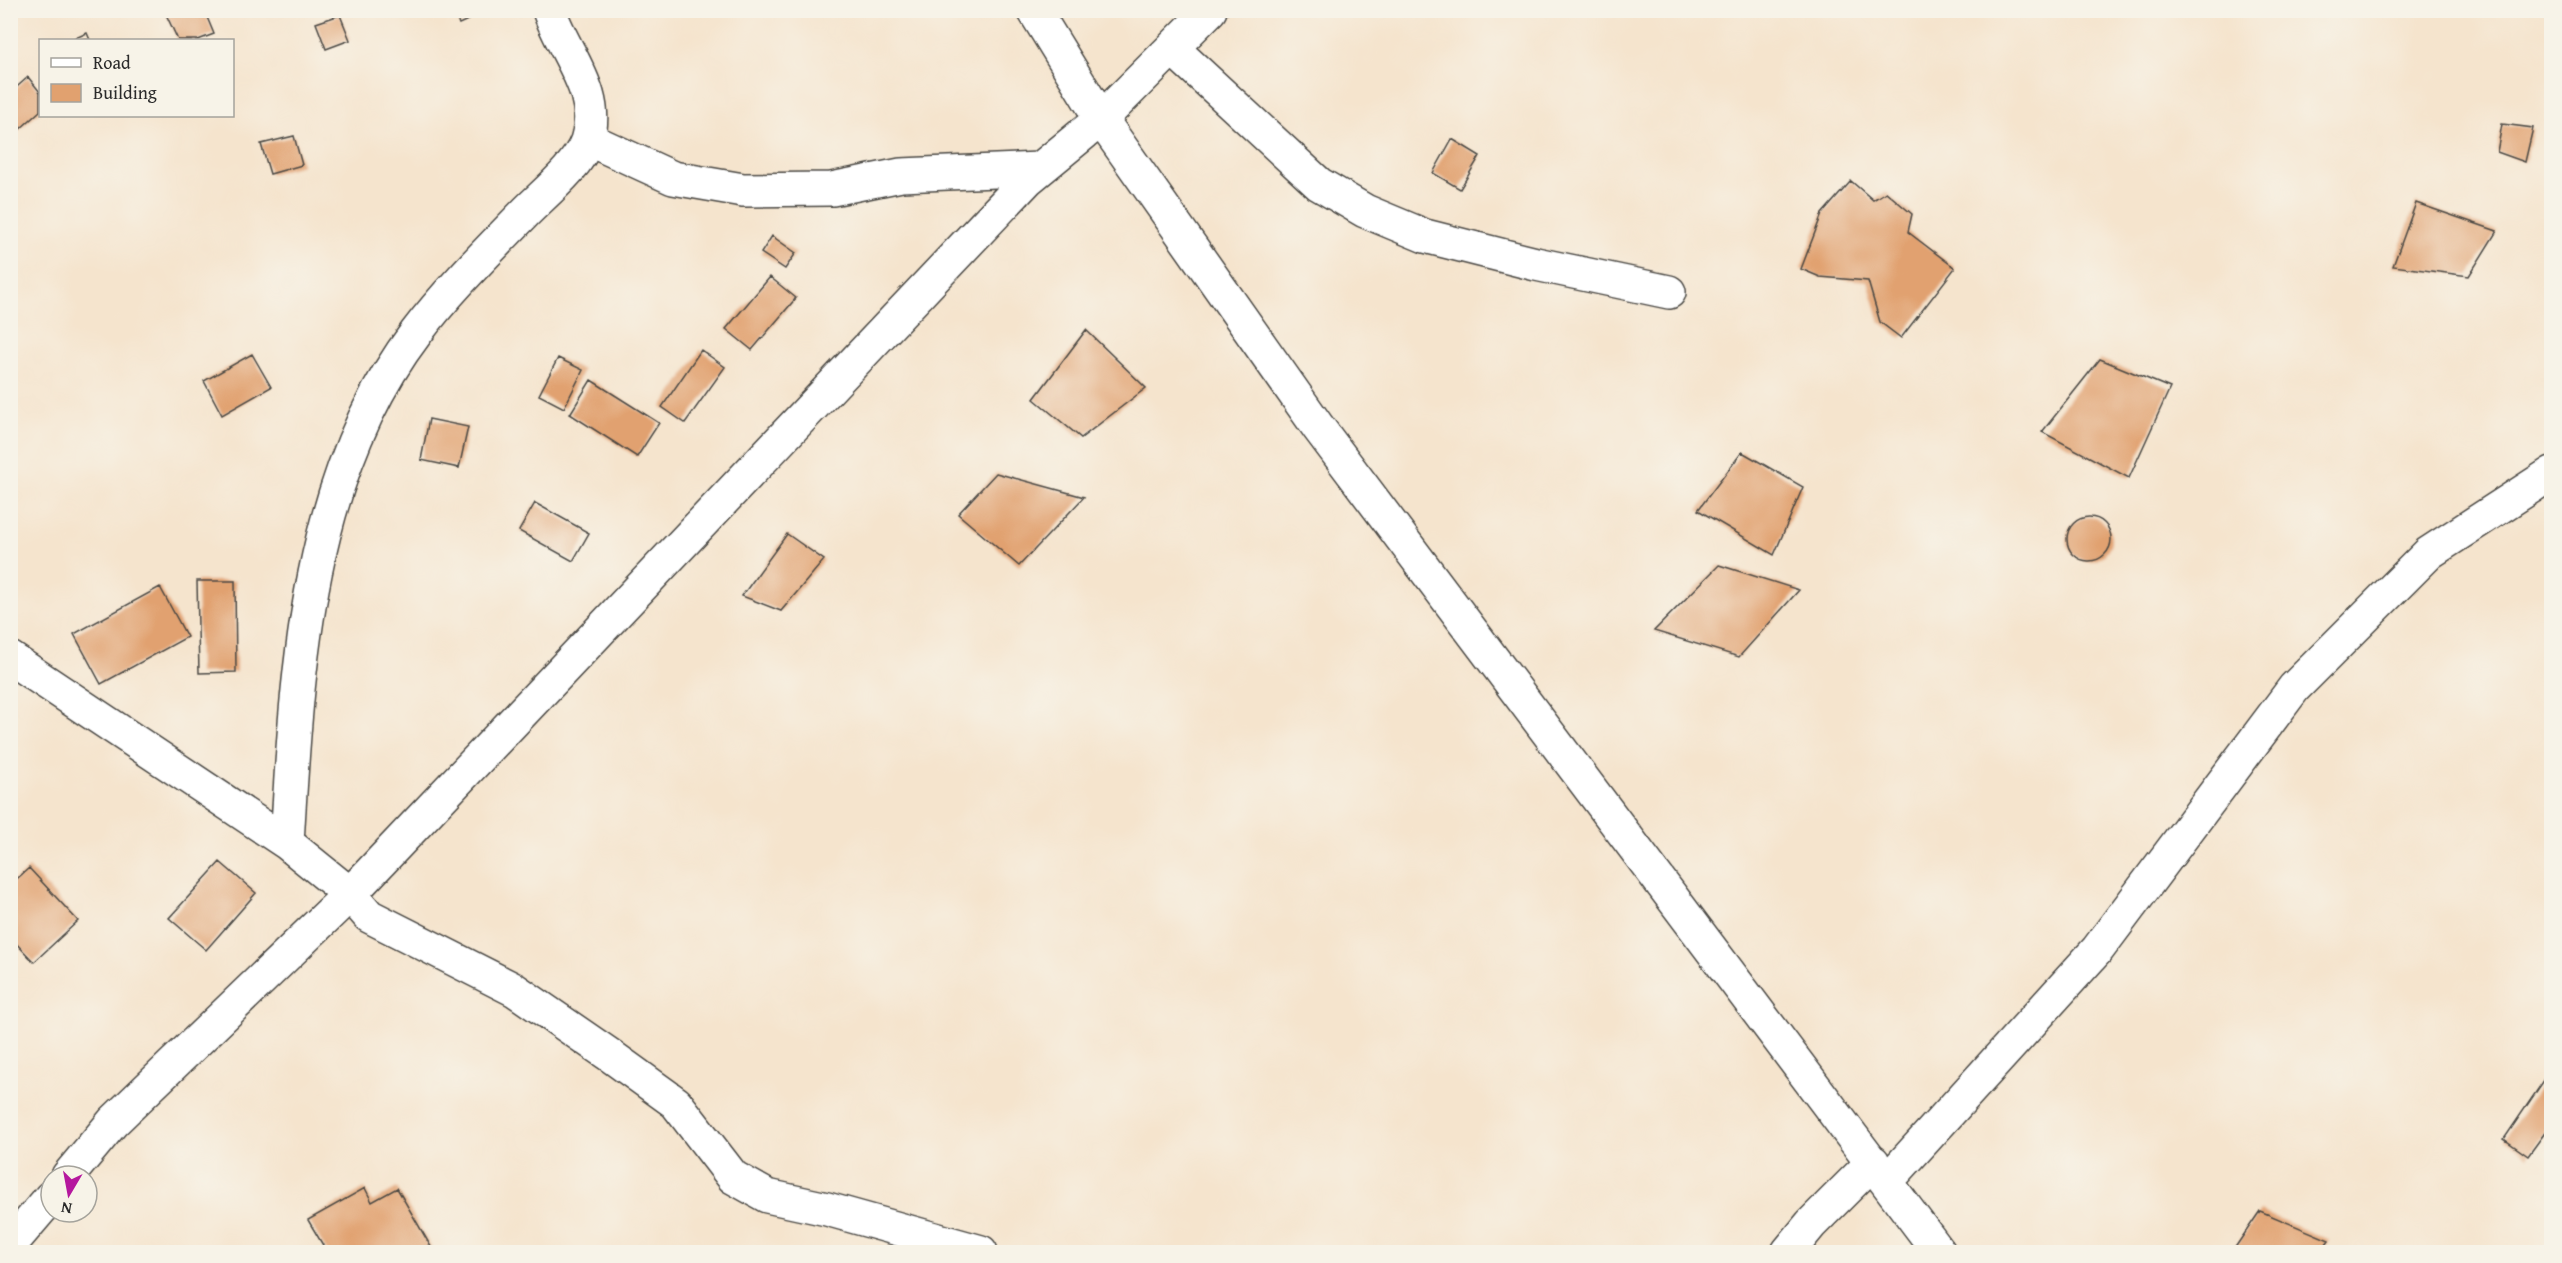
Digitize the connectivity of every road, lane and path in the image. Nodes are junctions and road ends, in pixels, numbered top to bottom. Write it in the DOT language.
graph roads {
  1 [pos="549,10"];
  2 [pos="1034,10"];
  3 [pos="1210,10"];
  4 [pos="1172,48"];
  5 [pos="1101,119"];
  6 [pos="588,139"];
  7 [pos="1040,170"];
  8 [pos="1669,292"];
  9 [pos="2552,473"];
  10 [pos="10,658"];
  11 [pos="287,843"];
  12 [pos="350,894"];
  13 [pos="78,1164"];
  14 [pos="1880,1172"];
  15 [pos="39,1211"];
  16 [pos="10,1245"];
  17 [pos="981,1252"];
  18 [pos="1788,1252"];
  19 [pos="1939,1252"];
  1 -- 6 [label="street"];
  2 -- 5 [label="street"];
  3 -- 4 [label="street"];
  4 -- 5 [label="street"];
  4 -- 8 [label="street"];
  5 -- 7 [label="street"];
  5 -- 14 [label="street"];
  6 -- 7 [label="street"];
  6 -- 11 [label="street"];
  7 -- 12 [label="street"];
  9 -- 14 [label="street"];
  10 -- 11 [label="street"];
  11 -- 12 [label="street"];
  12 -- 13 [label="street"];
  12 -- 17 [label="street"];
  14 -- 18 [label="street"];
  14 -- 19 [label="street"];
  15 -- 16 [label="street"];
}
